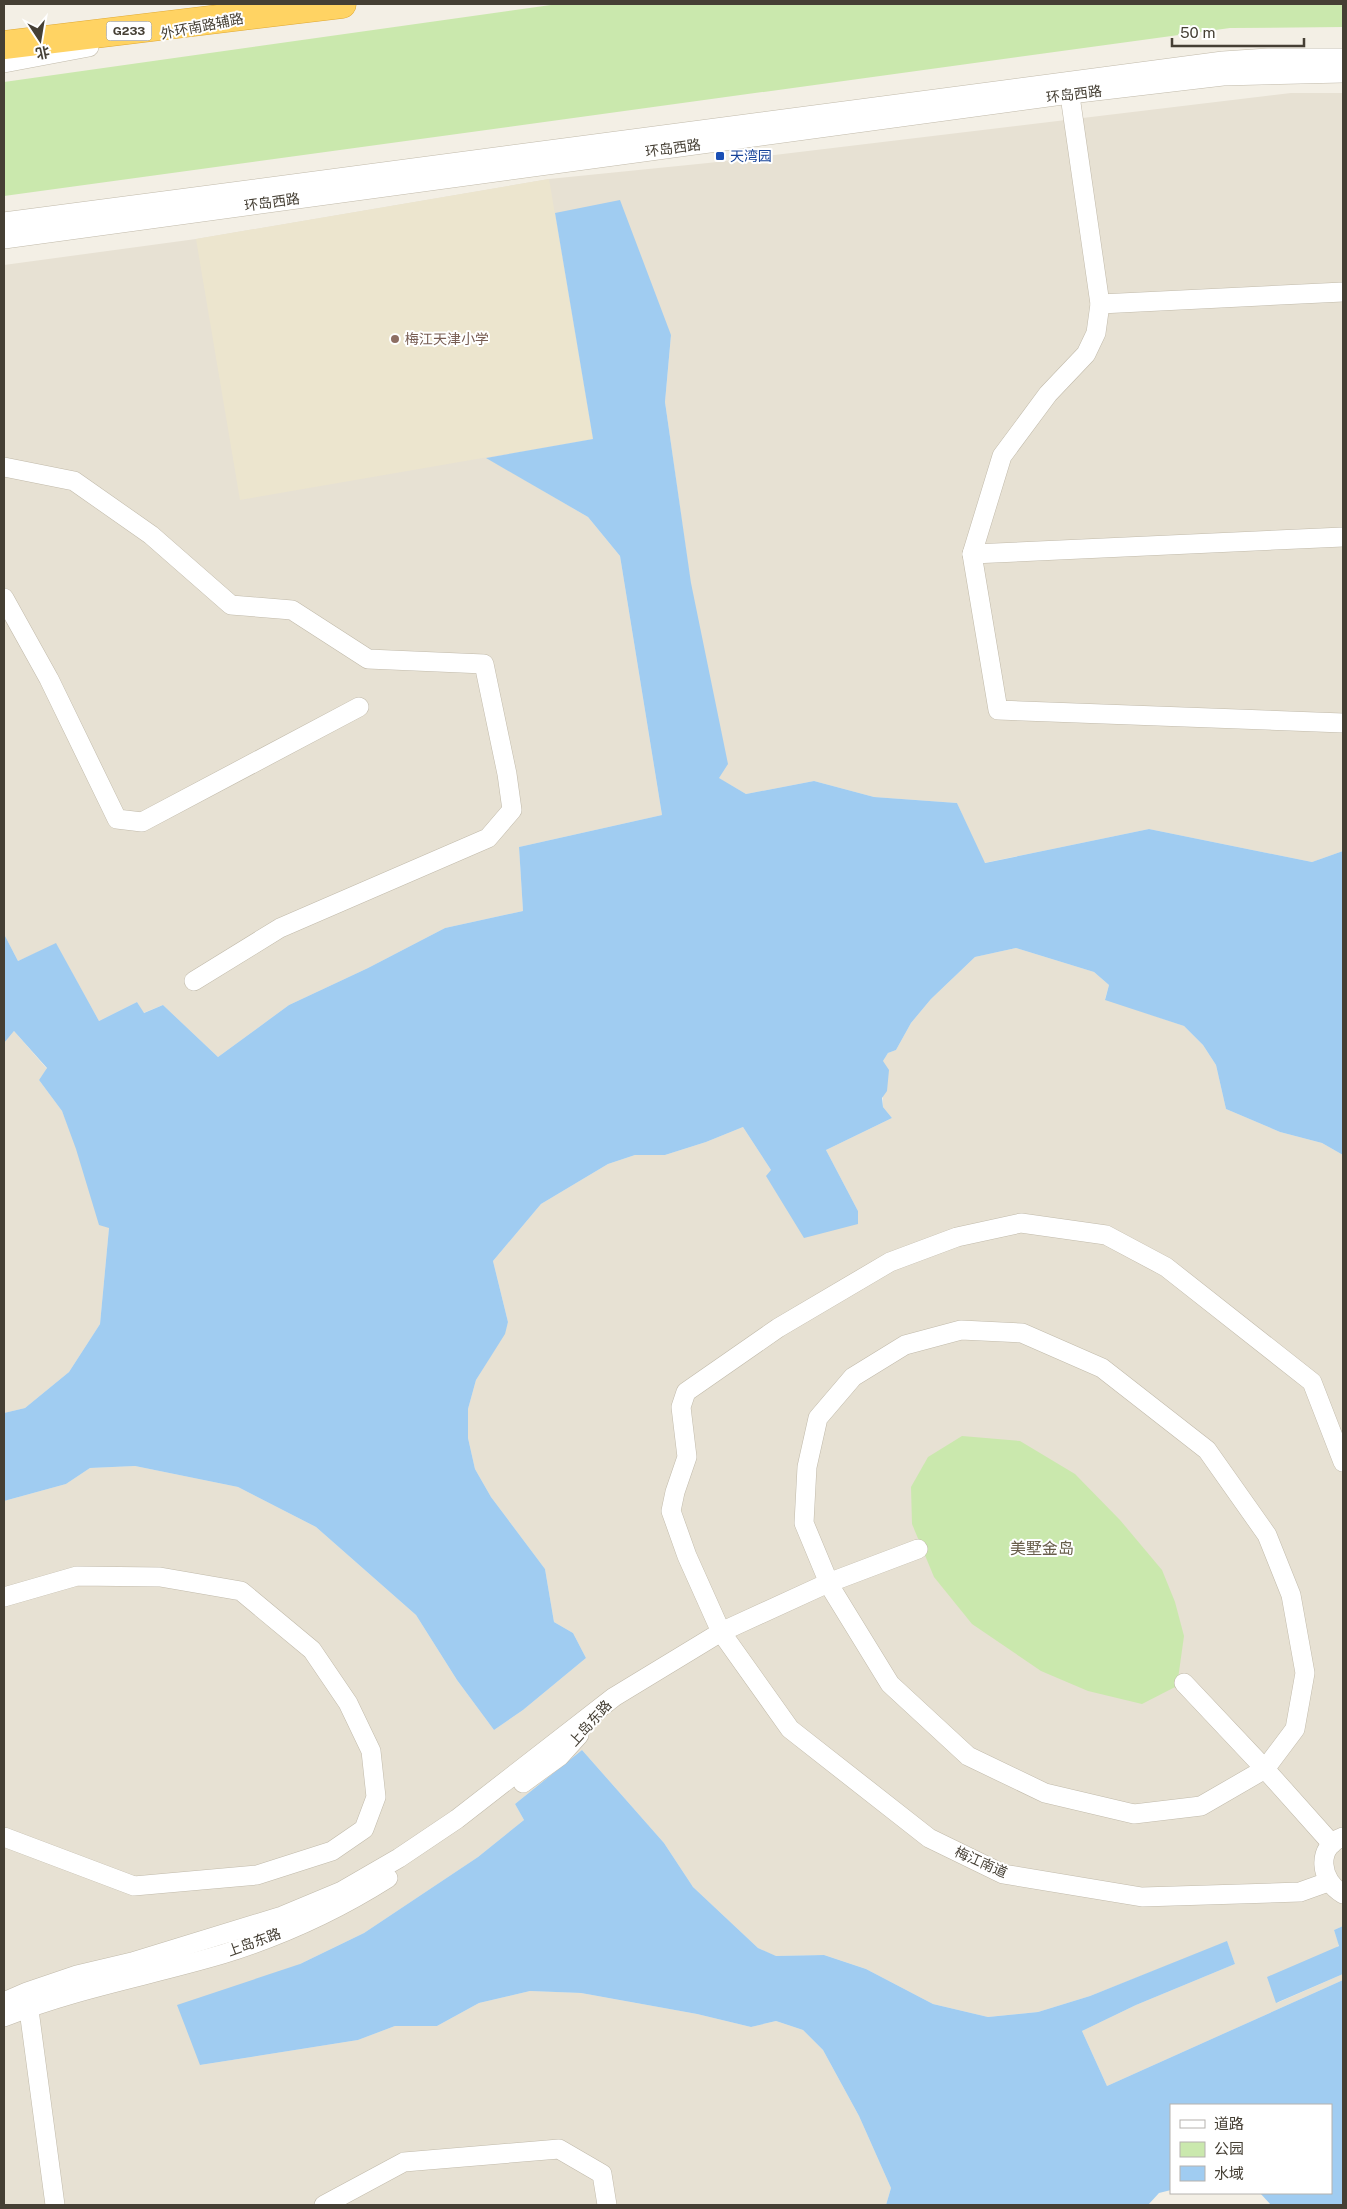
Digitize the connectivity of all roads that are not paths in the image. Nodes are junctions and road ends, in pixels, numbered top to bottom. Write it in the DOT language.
graph roads {
  1 [pos="342,4"];
  2 [pos="254,16"];
  3 [pos="4,46"];
  4 [pos="1343,58"];
  5 [pos="4,63"];
  6 [pos="1343,73"];
  7 [pos="1069,87"];
  8 [pos="4,222"];
  9 [pos="4,239"];
  10 [pos="1343,292"];
  11 [pos="1100,304"];
  12 [pos="4,467"];
  13 [pos="1343,537"];
  14 [pos="972,554"];
  15 [pos="4,598"];
  16 [pos="358,707"];
  17 [pos="1343,723"];
  18 [pos="194,980"];
  19 [pos="1343,1462"];
  20 [pos="918,1549"];
  21 [pos="828,1583"];
  22 [pos="4,1597"];
  23 [pos="722,1632"];
  24 [pos="1184,1683"];
  25 [pos="1265,1769"];
  26 [pos="4,1837"];
  27 [pos="1337,1840"];
  28 [pos="1328,1882"];
  29 [pos="1343,1894"];
  30 [pos="28,1999"];
  31 [pos="4,2002"];
  32 [pos="4,2017"];
  33 [pos="55,2205"];
  34 [pos="324,2205"];
  35 [pos="607,2205"];
  1 -- 2 [label="highway, G233"];
  2 -- 3 [label="highway, G233"];
  2 -- 5 [label="street, 外环南路辅路"];
  4 -- 7 [label="street, 环岛西路"];
  6 -- 7 [label="street, 环岛西路"];
  7 -- 8 [label="street, 环岛西路"];
  7 -- 9 [label="street, 环岛西路"];
  7 -- 11 [label="street"];
  10 -- 11 [label="street"];
  11 -- 14 [label="street"];
  12 -- 18 [label="street"];
  13 -- 14 [label="street"];
  14 -- 17 [label="street"];
  15 -- 16 [label="street"];
  19 -- 23 [label="street, 梅江南道"];
  20 -- 21 [label="street, 上岛东路"];
  21 -- 23 [label="street, 上岛东路"];
  21 -- 25 [label="street"];
  21 -- 25 [label="street"];
  22 -- 26 [label="street"];
  23 -- 28 [label="street, 梅江南道"];
  23 -- 30 [label="street, 上岛东路"];
  24 -- 25 [label="street"];
  25 -- 27 [label="street"];
  27 -- 28 [label="street"];
  28 -- 29 [label="street"];
  30 -- 31 [label="street, 上岛东路"];
  30 -- 32 [label="street, 上岛东路"];
  30 -- 33 [label="street"];
  34 -- 35 [label="street"];
}
